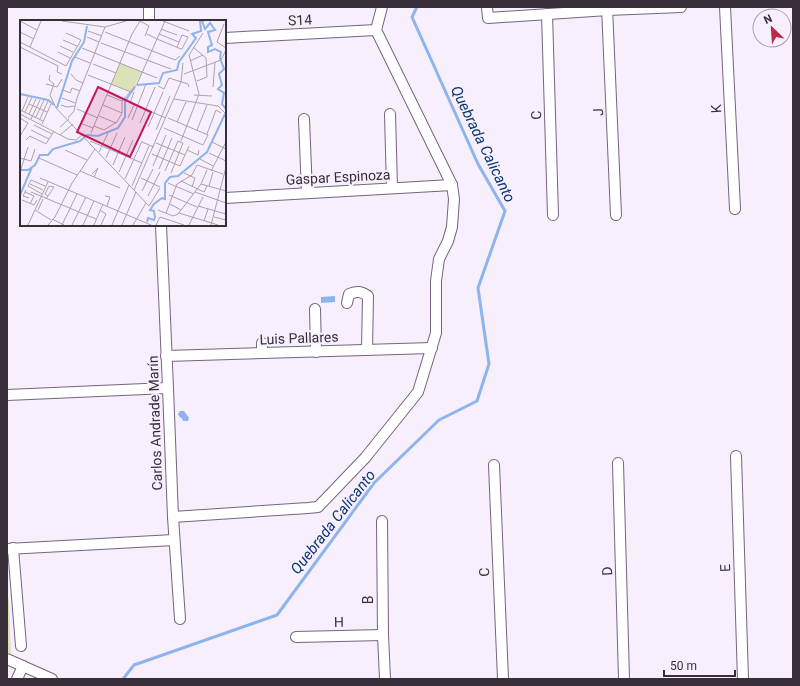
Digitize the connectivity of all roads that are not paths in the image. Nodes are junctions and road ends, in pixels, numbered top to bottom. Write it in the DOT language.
graph roads {
  1 [pos="149,7"];
  2 [pos="382,7"];
  3 [pos="487,7"];
  4 [pos="681,7"];
  5 [pos="725,7"];
  6 [pos="608,9"];
  7 [pos="547,14"];
  8 [pos="149,20"];
  9 [pos="376,30"];
  10 [pos="226,38"];
  11 [pos="390,114"];
  12 [pos="304,119"];
  13 [pos="452,185"];
  14 [pos="392,188"];
  15 [pos="307,193"];
  16 [pos="226,198"];
  17 [pos="735,210"];
  18 [pos="553,215"];
  19 [pos="616,215"];
  20 [pos="161,226"];
  21 [pos="347,303"];
  22 [pos="315,309"];
  23 [pos="432,348"];
  24 [pos="367,350"];
  25 [pos="316,352"];
  26 [pos="166,356"];
  27 [pos="168,388"];
  28 [pos="7,395"];
  29 [pos="736,456"];
  30 [pos="618,463"];
  31 [pos="494,465"];
  32 [pos="173,517"];
  33 [pos="382,521"];
  34 [pos="174,540"];
  35 [pos="10,548"];
  36 [pos="180,619"];
  37 [pos="383,635"];
  38 [pos="296,637"];
  39 [pos="20,646"];
  40 [pos="7,659"];
  41 [pos="23,666"];
  42 [pos="17,679"];
  43 [pos="52,679"];
  44 [pos="385,679"];
  45 [pos="503,679"];
  46 [pos="624,679"];
  47 [pos="743,679"];
  1 -- 8 [label="street"];
  2 -- 9 [label="street"];
  3 -- 7 [label="street"];
  4 -- 6 [label="street"];
  5 -- 17 [label="street, K"];
  6 -- 7 [label="street"];
  6 -- 19 [label="street, J"];
  7 -- 18 [label="street, C"];
  9 -- 10 [label="street, S14"];
  9 -- 13 [label="street"];
  11 -- 14 [label="street"];
  12 -- 15 [label="street"];
  13 -- 14 [label="street, Gaspar Espinoza"];
  13 -- 23 [label="street"];
  14 -- 15 [label="street, Gaspar Espinoza"];
  15 -- 16 [label="street, Gaspar Espinoza"];
  20 -- 26 [label="street, Carlos Andrade Marín"];
  21 -- 24 [label="street"];
  22 -- 25 [label="street"];
  23 -- 24 [label="street, Luis Pallares"];
  23 -- 32 [label="street"];
  24 -- 25 [label="street, Luis Pallares"];
  25 -- 26 [label="street, Luis Pallares"];
  26 -- 27 [label="street, Carlos Andrade Marín"];
  27 -- 28 [label="street"];
  27 -- 32 [label="street, Carlos Andrade Marín"];
  29 -- 47 [label="street, E"];
  30 -- 46 [label="street, D"];
  31 -- 45 [label="street, C"];
  32 -- 34 [label="street, Carlos Andrade Marín"];
  33 -- 37 [label="street, B"];
  34 -- 35 [label="street"];
  34 -- 36 [label="street, Carlos Andrade Marín"];
  35 -- 39 [label="street"];
  37 -- 38 [label="street, H"];
  37 -- 44 [label="street, B"];
  40 -- 41 [label="street"];
  41 -- 42 [label="street"];
  41 -- 43 [label="street"];
}
